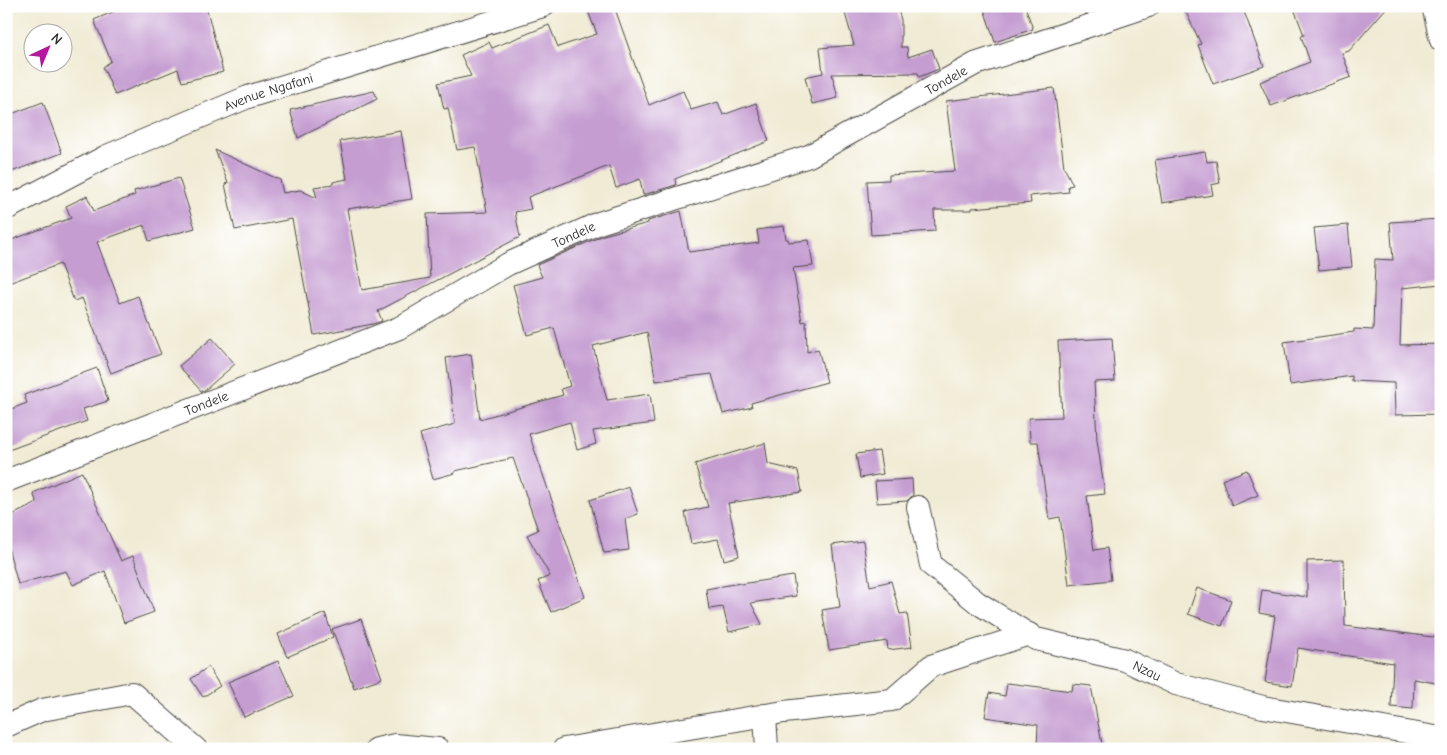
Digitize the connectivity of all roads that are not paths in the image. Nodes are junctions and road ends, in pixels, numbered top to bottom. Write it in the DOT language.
graph roads {
  1 [pos="543,6"];
  2 [pos="1148,6"];
  3 [pos="1433,6"];
  4 [pos="1441,40"];
  5 [pos="6,210"];
  6 [pos="6,481"];
  7 [pos="918,507"];
  8 [pos="1029,634"];
  9 [pos="766,715"];
  10 [pos="6,726"];
  11 [pos="1441,738"];
  12 [pos="196,749"];
  13 [pos="377,749"];
  14 [pos="438,749"];
  15 [pos="564,749"];
  16 [pos="767,749"];
  1 -- 5 [label="street, Avenue Ngafani"];
  2 -- 6 [label="street, Tondele"];
  3 -- 4 [label="street"];
  7 -- 8 [label="street, Nzau"];
  8 -- 9 [label="street"];
  8 -- 11 [label="street, Nzau"];
  9 -- 15 [label="street"];
  9 -- 16 [label="street"];
  10 -- 12 [label="street"];
  13 -- 14 [label="street"];
}
